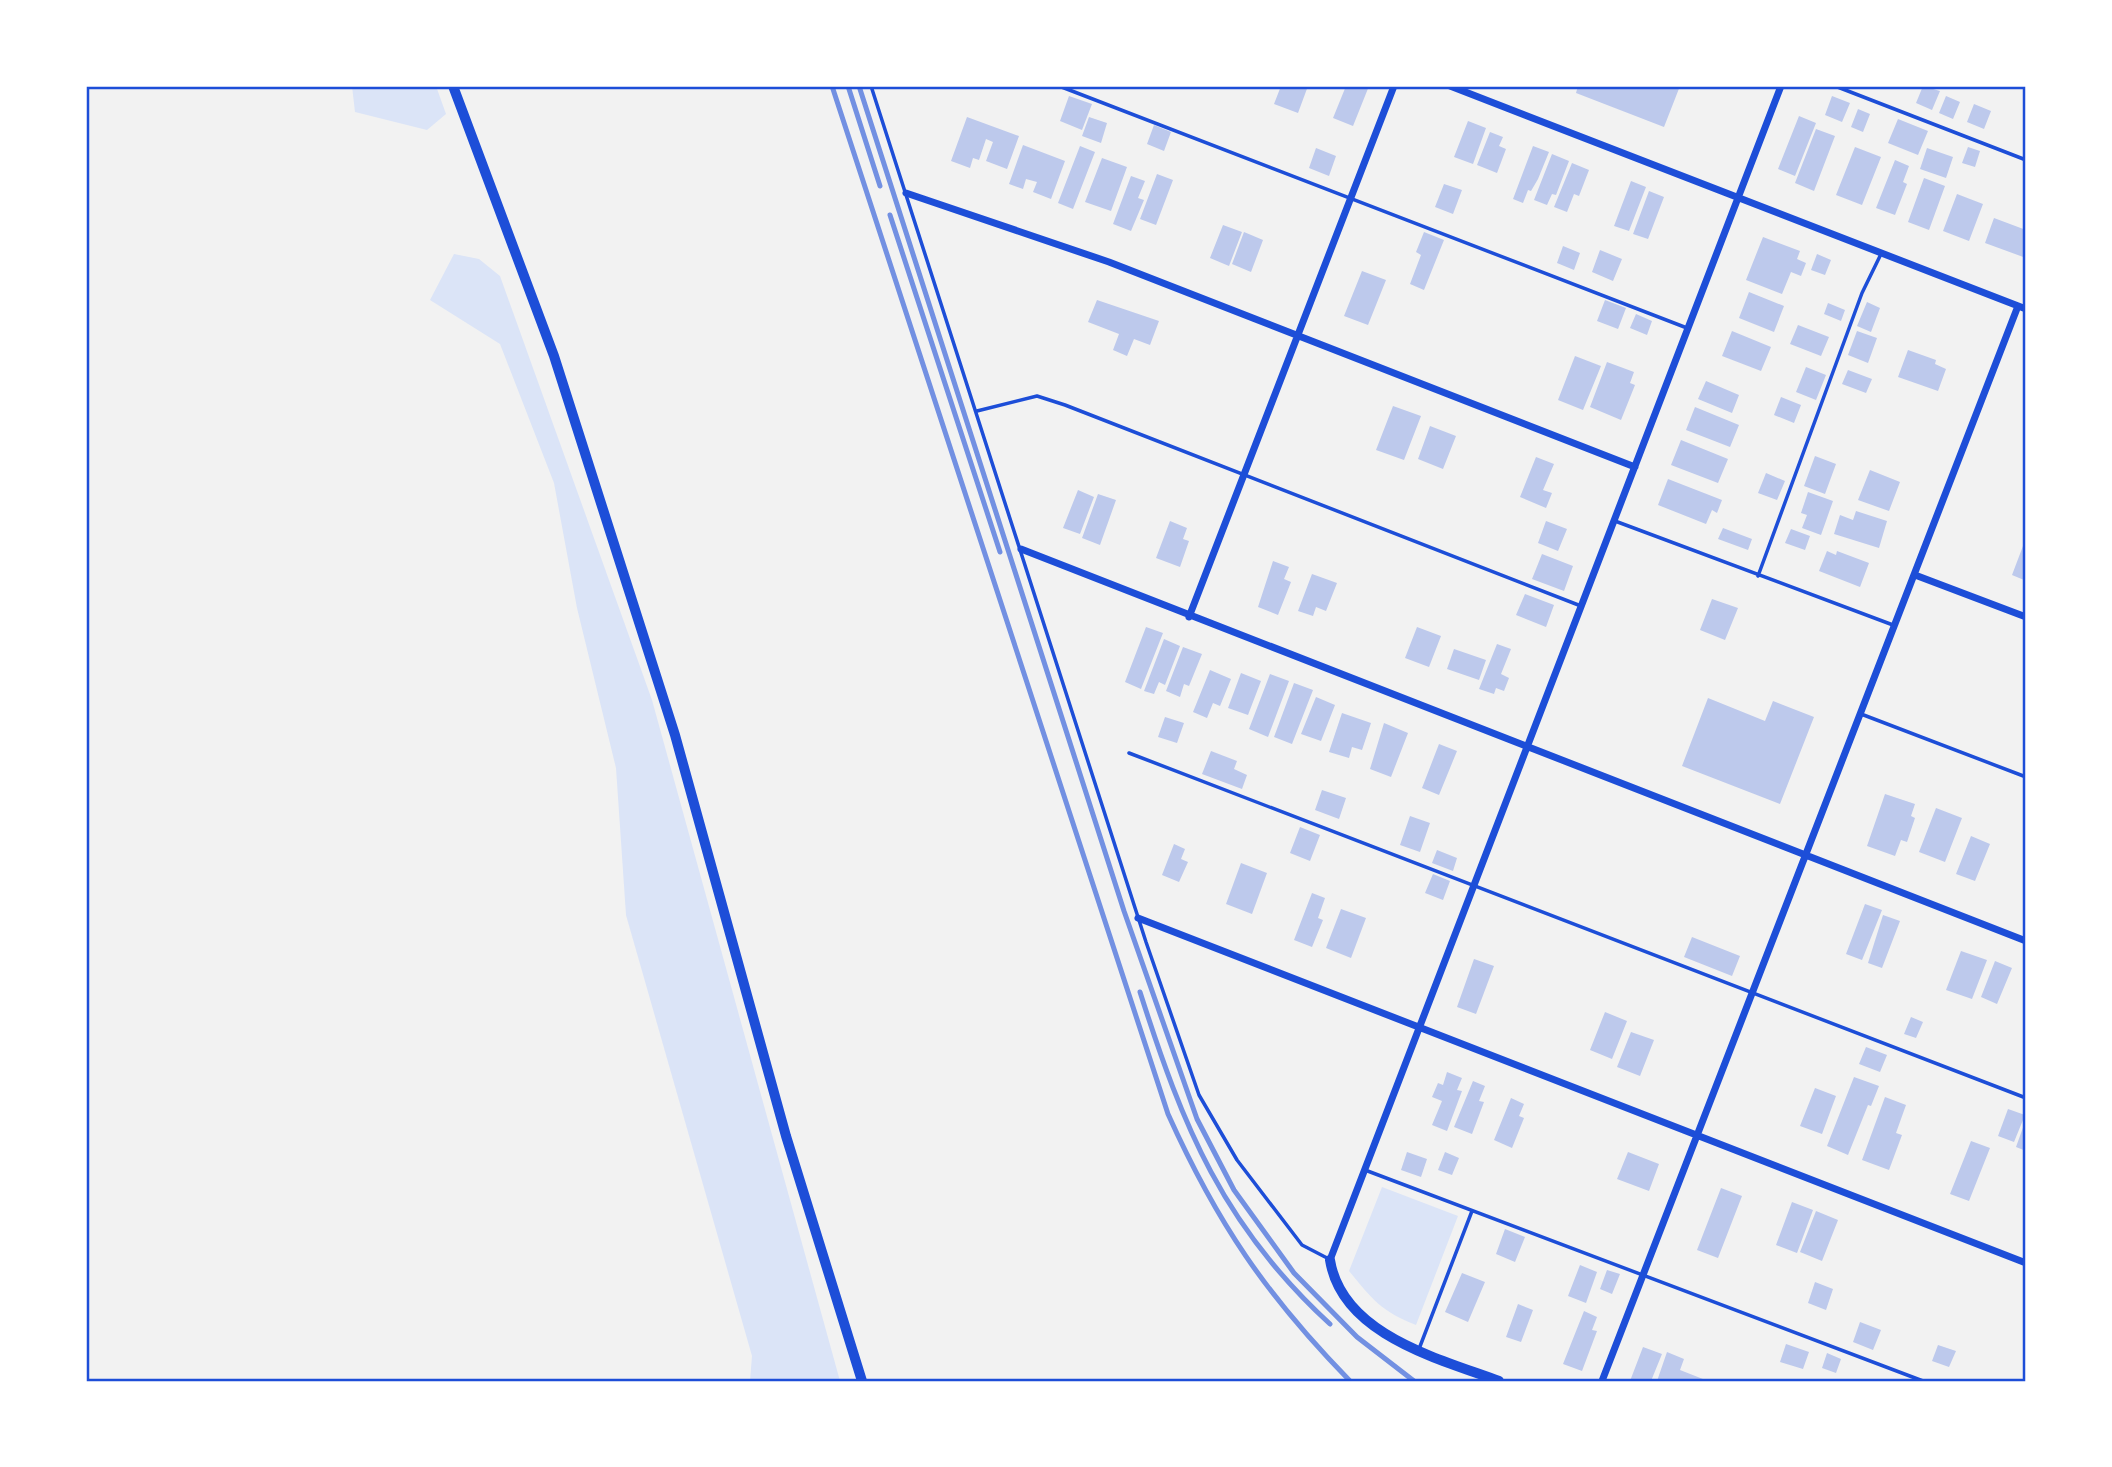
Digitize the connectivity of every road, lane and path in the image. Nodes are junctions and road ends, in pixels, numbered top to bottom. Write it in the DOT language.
graph roads {
  1 [pos="453,86"];
  2 [pos="871,86"];
  3 [pos="1059,86"];
  4 [pos="1394,86"];
  5 [pos="1450,86"];
  6 [pos="1781,86"];
  7 [pos="1835,86"];
  8 [pos="2026,160"];
  9 [pos="906,193"];
  10 [pos="1350,198"];
  11 [pos="1738,198"];
  12 [pos="1881,254"];
  13 [pos="2018,306"];
  14 [pos="2026,309"];
  15 [pos="1688,329"];
  16 [pos="1297,336"];
  17 [pos="977,411"];
  18 [pos="1634,467"];
  19 [pos="1244,474"];
  20 [pos="1614,521"];
  21 [pos="1021,550"];
  22 [pos="1915,575"];
  23 [pos="1758,576"];
  24 [pos="1581,606"];
  25 [pos="1189,617"];
  26 [pos="2026,617"];
  27 [pos="1895,626"];
  28 [pos="1861,714"];
  29 [pos="1527,748"];
  30 [pos="1129,753"];
  31 [pos="2026,777"];
  32 [pos="1807,856"];
  33 [pos="1475,886"];
  34 [pos="1138,918"];
  35 [pos="2026,941"];
  36 [pos="1753,992"];
  37 [pos="1419,1029"];
  38 [pos="2026,1098"];
  39 [pos="1698,1136"];
  40 [pos="1365,1170"];
  41 [pos="1472,1211"];
  42 [pos="1330,1260"];
  43 [pos="2026,1263"];
  44 [pos="1644,1275"];
  45 [pos="1418,1351"];
  46 [pos="862,1381"];
  47 [pos="1499,1381"];
  48 [pos="1602,1381"];
  49 [pos="1923,1381"];
  1 -- 46 [label="street"];
  2 -- 9 [label="lane"];
  3 -- 10 [label="lane"];
  4 -- 10 [label="street"];
  5 -- 11 [label="street"];
  6 -- 11 [label="street"];
  7 -- 8 [label="lane"];
  9 -- 16 [label="street"];
  9 -- 17 [label="lane"];
  10 -- 15 [label="lane"];
  10 -- 16 [label="street"];
  11 -- 12 [label="street"];
  11 -- 15 [label="street"];
  12 -- 13 [label="street"];
  12 -- 23 [label="lane"];
  13 -- 14 [label="street"];
  13 -- 22 [label="street"];
  15 -- 18 [label="street"];
  16 -- 18 [label="street"];
  16 -- 19 [label="street"];
  17 -- 19 [label="lane"];
  17 -- 21 [label="lane"];
  18 -- 20 [label="street"];
  19 -- 24 [label="lane"];
  19 -- 25 [label="street"];
  20 -- 23 [label="lane"];
  20 -- 24 [label="street"];
  21 -- 25 [label="street"];
  21 -- 34 [label="lane"];
  22 -- 26 [label="street"];
  22 -- 27 [label="street"];
  23 -- 27 [label="lane"];
  24 -- 29 [label="street"];
  25 -- 29 [label="street"];
  27 -- 28 [label="street"];
  28 -- 31 [label="lane"];
  28 -- 32 [label="street"];
  29 -- 32 [label="street"];
  29 -- 33 [label="street"];
  30 -- 33 [label="lane"];
  32 -- 35 [label="street"];
  32 -- 36 [label="street"];
  33 -- 36 [label="lane"];
  33 -- 37 [label="street"];
  34 -- 37 [label="street"];
  34 -- 42 [label="lane"];
  36 -- 38 [label="lane"];
  36 -- 39 [label="street"];
  37 -- 39 [label="street"];
  37 -- 40 [label="street"];
  39 -- 43 [label="street"];
  39 -- 44 [label="street"];
  40 -- 41 [label="lane"];
  40 -- 42 [label="street"];
  41 -- 44 [label="lane"];
  41 -- 45 [label="lane"];
  42 -- 45 [label="street"];
  44 -- 48 [label="street"];
  44 -- 49 [label="lane"];
  45 -- 47 [label="street"];
}
